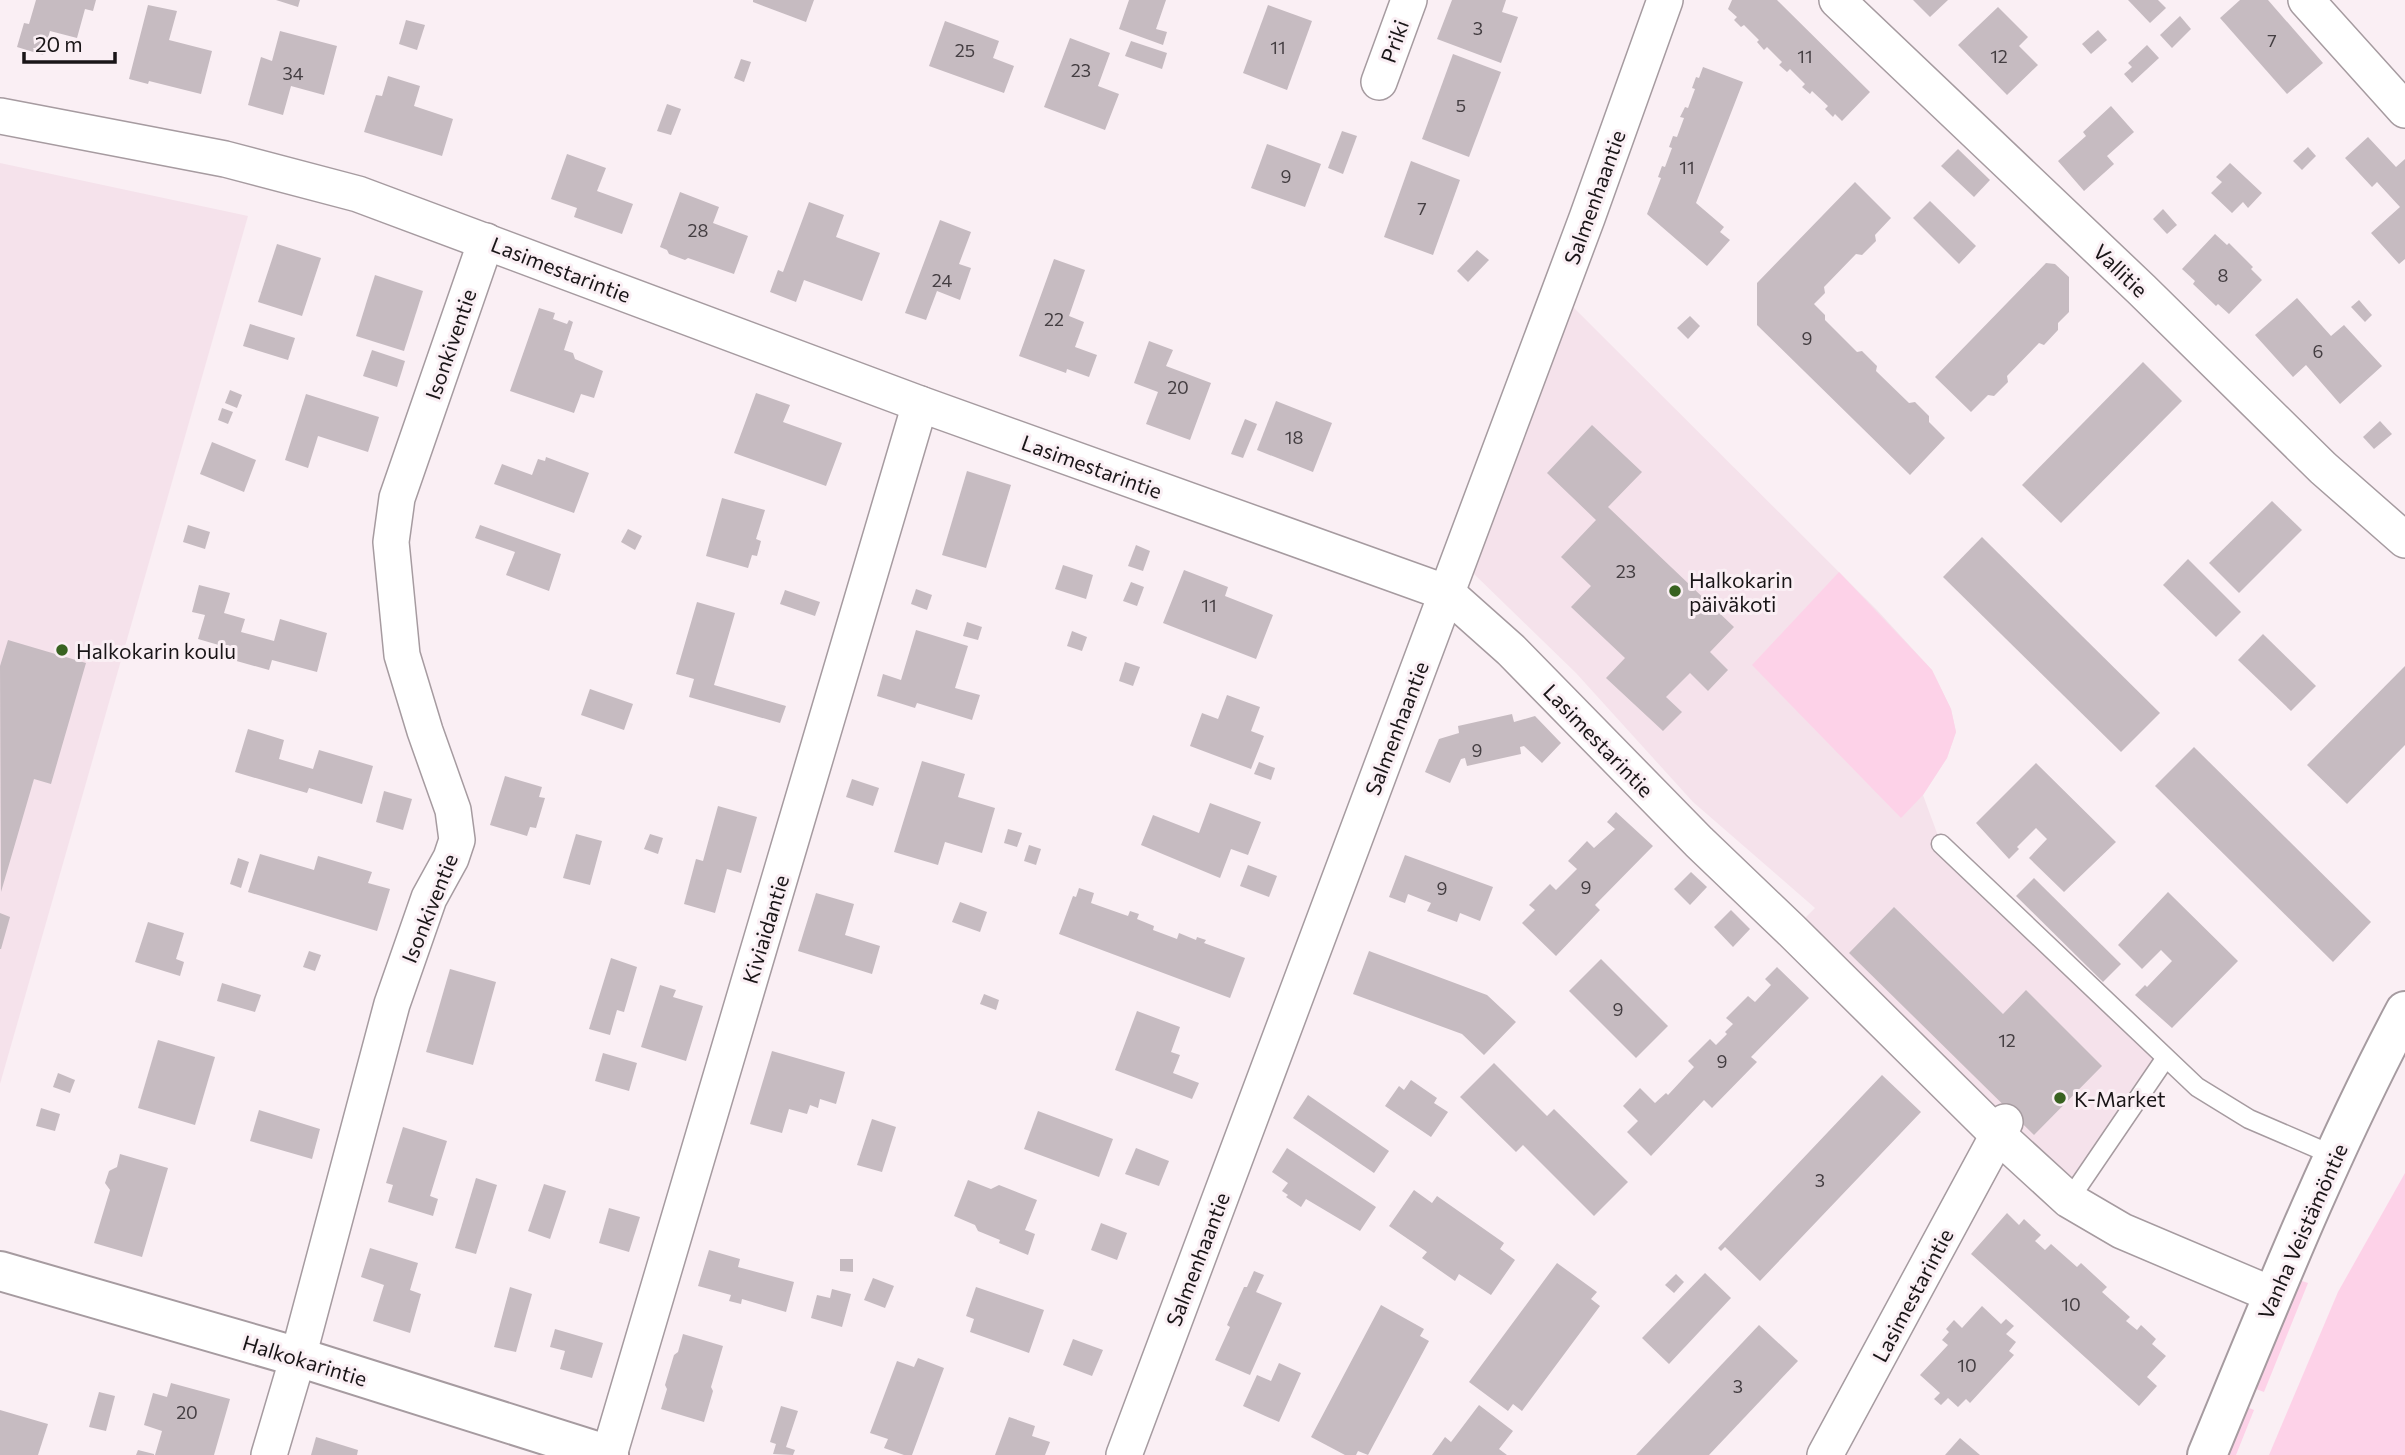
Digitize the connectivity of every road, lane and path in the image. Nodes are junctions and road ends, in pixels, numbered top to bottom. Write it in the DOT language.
graph roads {
  1 [pos="1409,0"];
  2 [pos="1665,0"];
  3 [pos="1837,0"];
  4 [pos="2306,0"];
  5 [pos="1379,82"];
  6 [pos="2405,110"];
  7 [pos="0,116"];
  8 [pos="486,241"];
  9 [pos="920,404"];
  10 [pos="2405,540"];
  11 [pos="1447,593"];
  12 [pos="1941,844"];
  13 [pos="2405,1011"];
  14 [pos="2165,1059"];
  15 [pos="2001,1128"];
  16 [pos="2335,1156"];
  17 [pos="2069,1200"];
  18 [pos="0,1271"];
  19 [pos="2273,1295"];
  20 [pos="298,1357"];
  21 [pos="269,1455"];
  22 [pos="609,1455"];
  23 [pos="1124,1455"];
  24 [pos="1825,1455"];
  25 [pos="2207,1455"];
  1 -- 5 [label="street, Priki"];
  2 -- 11 [label="street, Salmenhaantie"];
  3 -- 10 [label="street, Vallitie"];
  4 -- 6 [label="street"];
  7 -- 8 [label="street, Lasimestarintie"];
  8 -- 9 [label="street, Lasimestarintie"];
  8 -- 20 [label="street, Isonkiventie"];
  9 -- 11 [label="street, Lasimestarintie"];
  9 -- 22 [label="street, Kiviaidantie"];
  11 -- 15 [label="street, Lasimestarintie"];
  11 -- 23 [label="street, Salmenhaantie"];
  12 -- 14 [label="lane"];
  13 -- 16 [label="street, Vanha Veistämöntie"];
  14 -- 16 [label="lane"];
  14 -- 17 [label="lane"];
  15 -- 17 [label="street, Lasimestarintie"];
  15 -- 24 [label="street, Lasimestarintie"];
  16 -- 19 [label="street, Vanha Veistämöntie"];
  17 -- 19 [label="street, Lasimestarintie"];
  18 -- 20 [label="street, Halkokarintie"];
  19 -- 25 [label="street, Vanha Veistämöntie"];
  20 -- 21 [label="street, Isonkiventie"];
  20 -- 22 [label="street, Halkokarintie"];
}
